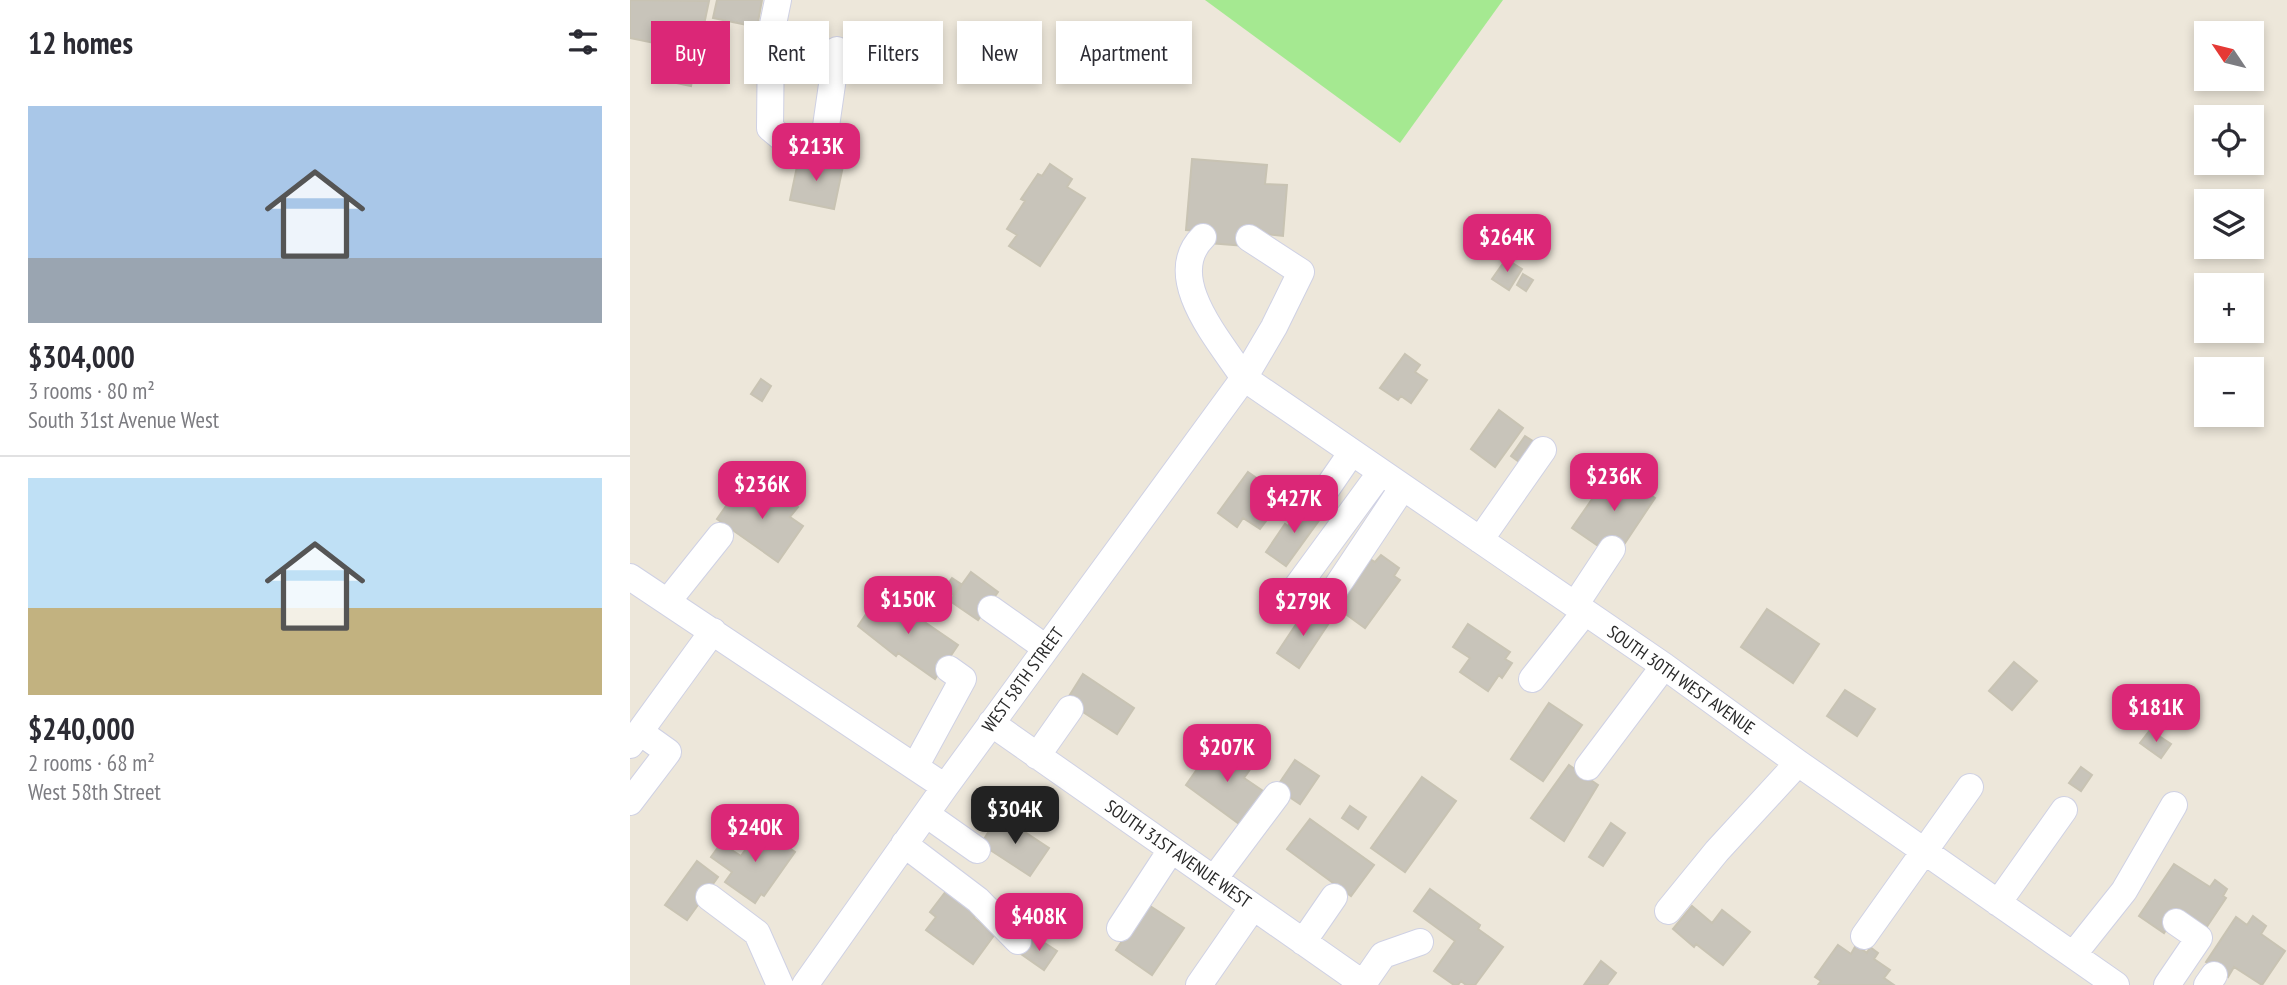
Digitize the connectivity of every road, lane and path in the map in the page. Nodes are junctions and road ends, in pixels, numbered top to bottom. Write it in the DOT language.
graph roads {
  1 [pos="778,0"];
  2 [pos="837,50"];
  3 [pos="1203,237"];
  4 [pos="1249,238"];
  5 [pos="1244,378"];
  6 [pos="1543,450"];
  7 [pos="1352,452"];
  8 [pos="1381,472"];
  9 [pos="1404,487"];
  10 [pos="1319,500"];
  11 [pos="720,536"];
  12 [pos="1480,540"];
  13 [pos="1612,550"];
  14 [pos="630,577"];
  15 [pos="668,601"];
  16 [pos="1285,603"];
  17 [pos="1323,607"];
  18 [pos="1580,608"];
  19 [pos="991,609"];
  20 [pos="713,631"];
  21 [pos="1046,648"];
  22 [pos="1664,666"];
  23 [pos="949,669"];
  24 [pos="1532,679"];
  25 [pos="1070,709"];
  26 [pos="991,723"];
  27 [pos="635,738"];
  28 [pos="1037,756"];
  29 [pos="1798,763"];
  30 [pos="915,767"];
  31 [pos="1588,767"];
  32 [pos="945,787"];
  33 [pos="1970,787"];
  34 [pos="1277,795"];
  35 [pos="630,802"];
  36 [pos="2175,804"];
  37 [pos="2064,810"];
  38 [pos="926,814"];
  39 [pos="904,844"];
  40 [pos="977,850"];
  41 [pos="1171,850"];
  42 [pos="1925,852"];
  43 [pos="1214,880"];
  44 [pos="709,897"];
  45 [pos="1334,897"];
  46 [pos="1998,903"];
  47 [pos="1253,907"];
  48 [pos="1668,911"];
  49 [pos="2176,922"];
  50 [pos="1120,928"];
  51 [pos="1864,936"];
  52 [pos="1018,941"];
  53 [pos="1303,942"];
  54 [pos="1420,942"];
  55 [pos="2073,955"];
  56 [pos="1357,983"];
  57 [pos="780,985"];
  58 [pos="804,985"];
  59 [pos="1199,985"];
  60 [pos="2116,985"];
  61 [pos="2166,985"];
  1 -- 2 [label="street"];
  3 -- 5 [label="street"];
  4 -- 5 [label="street, WEST 58TH STREET"];
  5 -- 7 [label="street, SOUTH 30TH WEST AVENUE"];
  5 -- 21 [label="street, WEST 58TH STREET"];
  6 -- 12 [label="street"];
  7 -- 8 [label="street, SOUTH 30TH WEST AVENUE"];
  7 -- 10 [label="street"];
  8 -- 9 [label="street, SOUTH 30TH WEST AVENUE"];
  8 -- 16 [label="street"];
  9 -- 12 [label="street, SOUTH 30TH WEST AVENUE"];
  9 -- 17 [label="street"];
  11 -- 15 [label="street"];
  12 -- 18 [label="street, SOUTH 30TH WEST AVENUE"];
  13 -- 18 [label="street"];
  14 -- 15 [label="street"];
  15 -- 20 [label="street"];
  18 -- 22 [label="street, SOUTH 30TH WEST AVENUE"];
  18 -- 24 [label="street"];
  19 -- 21 [label="street"];
  20 -- 27 [label="street"];
  20 -- 30 [label="street"];
  21 -- 26 [label="street, WEST 58TH STREET"];
  22 -- 29 [label="street, SOUTH 30TH WEST AVENUE"];
  22 -- 31 [label="street"];
  23 -- 30 [label="street"];
  25 -- 28 [label="street"];
  26 -- 28 [label="street, SOUTH 31ST AVENUE WEST"];
  26 -- 32 [label="street, WEST 58TH STREET"];
  27 -- 35 [label="street"];
  28 -- 41 [label="street, SOUTH 31ST AVENUE WEST"];
  29 -- 42 [label="street, SOUTH 30TH WEST AVENUE"];
  29 -- 48 [label="street"];
  30 -- 32 [label="street"];
  32 -- 38 [label="street, WEST 58TH STREET"];
  33 -- 42 [label="street"];
  34 -- 43 [label="street"];
  36 -- 55 [label="street"];
  37 -- 46 [label="street"];
  38 -- 39 [label="street, WEST 58TH STREET"];
  38 -- 40 [label="street"];
  39 -- 52 [label="street"];
  39 -- 58 [label="street, WEST 58TH STREET"];
  41 -- 43 [label="street, SOUTH 31ST AVENUE WEST"];
  41 -- 50 [label="street"];
  42 -- 46 [label="street, SOUTH 30TH WEST AVENUE"];
  42 -- 51 [label="street"];
  43 -- 47 [label="street, SOUTH 31ST AVENUE WEST"];
  44 -- 57 [label="street"];
  45 -- 53 [label="street"];
  46 -- 55 [label="street, SOUTH 30TH WEST AVENUE"];
  47 -- 53 [label="street, SOUTH 31ST AVENUE WEST"];
  47 -- 59 [label="street"];
  49 -- 61 [label="street"];
  53 -- 56 [label="street, SOUTH 31ST AVENUE WEST"];
  54 -- 56 [label="street"];
  55 -- 60 [label="street, SOUTH 30TH WEST AVENUE"];
}
